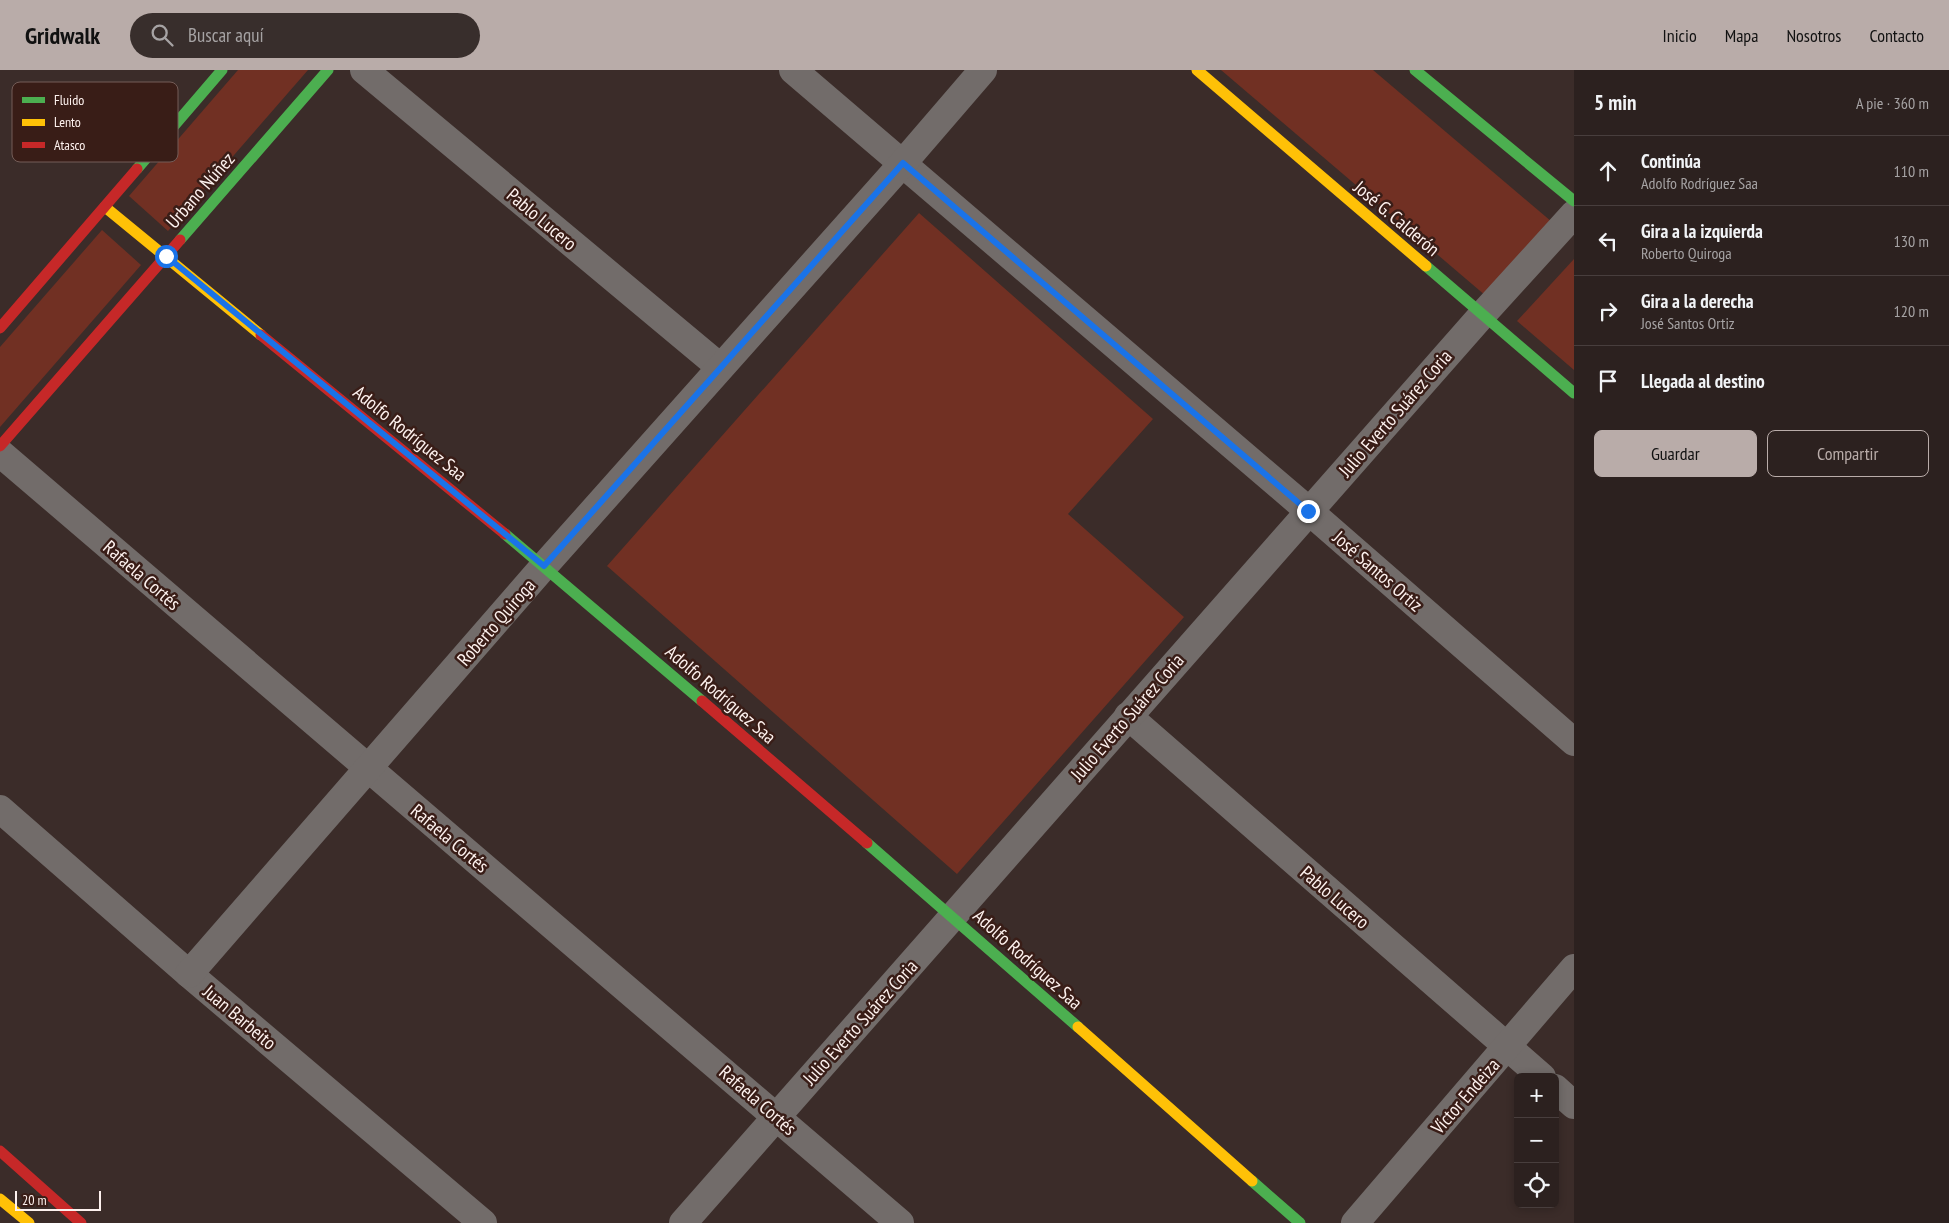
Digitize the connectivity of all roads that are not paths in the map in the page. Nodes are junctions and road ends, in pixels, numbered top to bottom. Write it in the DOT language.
graph roads {
  1 [pos="222,70"];
  2 [pos="328,70"];
  3 [pos="364,70"];
  4 [pos="793,70"];
  5 [pos="983,70"];
  6 [pos="1197,70"];
  7 [pos="1415,70"];
  8 [pos="178,122"];
  9 [pos="143,162"];
  10 [pos="903,163"];
  11 [pos="1574,201"];
  12 [pos="105,207"];
  13 [pos="1574,214"];
  14 [pos="166,256"];
  15 [pos="1483,314"];
  16 [pos="0,328"];
  17 [pos="720,367"];
  18 [pos="1574,393"];
  19 [pos="0,446"];
  20 [pos="0,452"];
  21 [pos="1308,511"];
  22 [pos="544,566"];
  23 [pos="1128,716"];
  24 [pos="1574,742"];
  25 [pos="369,769"];
  26 [pos="0,809"];
  27 [pos="954,917"];
  28 [pos="1574,968"];
  29 [pos="189,974"];
  30 [pos="1507,1047"];
  31 [pos="1537,1073"];
  32 [pos="1559,1091"];
  33 [pos="1574,1104"];
  34 [pos="776,1115"];
  35 [pos="0,1151"];
  36 [pos="0,1199"];
  37 [pos="29,1223"];
  38 [pos="82,1223"];
  39 [pos="483,1223"];
  40 [pos="683,1223"];
  41 [pos="900,1223"];
  42 [pos="1300,1223"];
  43 [pos="1354,1223"];
  1 -- 8 [label="street"];
  2 -- 14 [label="street, Urbano Núñez"];
  3 -- 17 [label="street, Pablo Lucero"];
  4 -- 10 [label="street, José Santos Ortiz"];
  5 -- 10 [label="street, Roberto Quiroga"];
  6 -- 15 [label="street, José G. Calderón"];
  7 -- 11 [label="street"];
  9 -- 12 [label="street"];
  10 -- 17 [label="street, Roberto Quiroga"];
  10 -- 21 [label="street, José Santos Ortiz"];
  12 -- 14 [label="street, Adolfo Rodríguez Saa"];
  12 -- 16 [label="street"];
  13 -- 15 [label="street, Julio Everto Suárez Coria"];
  14 -- 19 [label="street, Urbano Núñez"];
  14 -- 22 [label="street, Adolfo Rodríguez Saa"];
  15 -- 18 [label="street, José G. Calderón"];
  15 -- 21 [label="street, Julio Everto Suárez Coria"];
  17 -- 22 [label="street, Roberto Quiroga"];
  20 -- 25 [label="street, Rafaela Cortés"];
  21 -- 23 [label="street, Julio Everto Suárez Coria"];
  21 -- 24 [label="street, José Santos Ortiz"];
  22 -- 25 [label="street, Roberto Quiroga"];
  22 -- 27 [label="street, Adolfo Rodríguez Saa"];
  23 -- 27 [label="street, Julio Everto Suárez Coria"];
  23 -- 30 [label="street, Pablo Lucero"];
  25 -- 29 [label="street, Roberto Quiroga"];
  25 -- 34 [label="street, Rafaela Cortés"];
  26 -- 29 [label="street, Juan Barbeito"];
  27 -- 34 [label="street, Julio Everto Suárez Coria"];
  27 -- 42 [label="street, Adolfo Rodríguez Saa"];
  28 -- 30 [label="street, Víctor Endeiza"];
  29 -- 39 [label="street, Juan Barbeito"];
  30 -- 31 [label="street, Pablo Lucero"];
  30 -- 43 [label="street, Víctor Endeiza"];
  32 -- 33 [label="street"];
  34 -- 40 [label="street, Julio Everto Suárez Coria"];
  34 -- 41 [label="street, Rafaela Cortés"];
  35 -- 38 [label="street"];
  36 -- 37 [label="street"];
}
